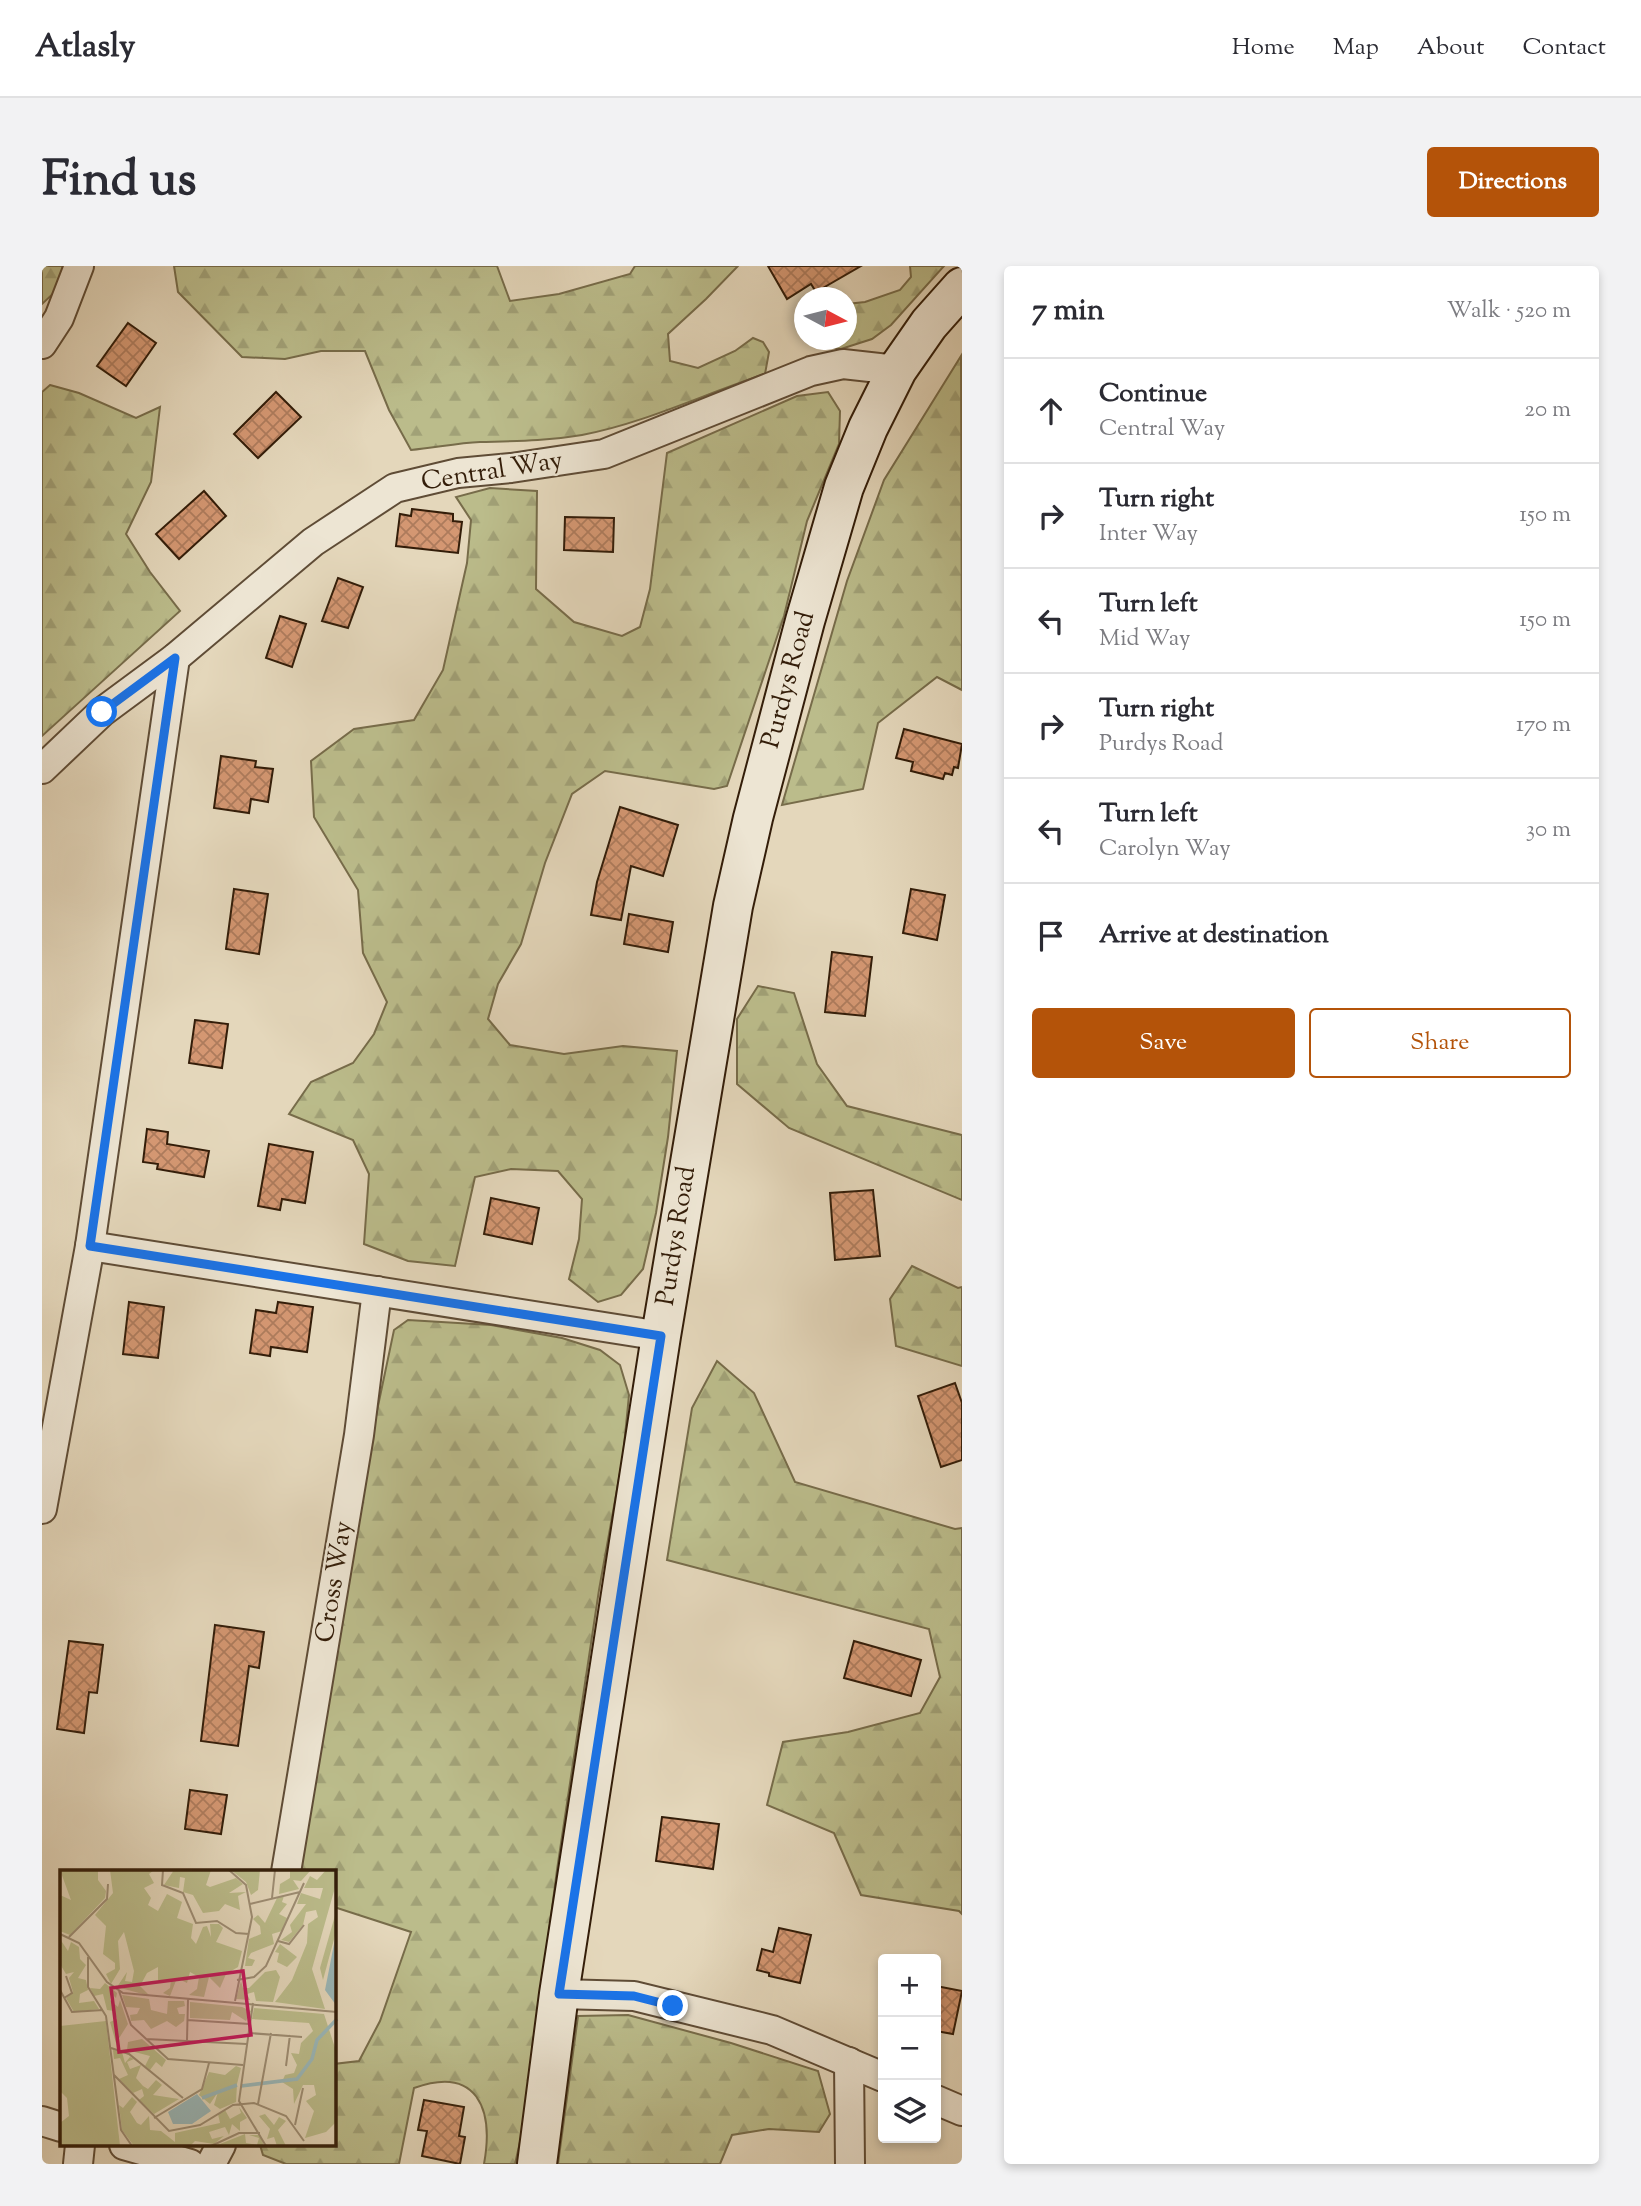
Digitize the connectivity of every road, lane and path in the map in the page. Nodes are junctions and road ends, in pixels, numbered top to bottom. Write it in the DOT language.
graph roads {
  1 [pos="79,266"];
  2 [pos="962,288"];
  3 [pos="42,344"];
  4 [pos="897,370"];
  5 [pos="175,658"];
  6 [pos="42,769"];
  7 [pos="90,1246"];
  8 [pos="377,1291"];
  9 [pos="661,1336"];
  10 [pos="42,1509"];
  11 [pos="286,1870"];
  12 [pos="559,1994"];
  13 [pos="849,2062"];
  14 [pos="878,2075"];
  15 [pos="941,2102"];
  16 [pos="962,2111"];
  17 [pos="42,2121"];
  18 [pos="60,2127"];
  19 [pos="131,2147"];
  20 [pos="220,2147"];
  21 [pos="190,2164"];
  22 [pos="211,2164"];
  23 [pos="537,2164"];
  24 [pos="850,2164"];
  1 -- 3 [label="street"];
  2 -- 4 [label="main road, Purdys Road"];
  4 -- 5 [label="street, Central Way"];
  4 -- 9 [label="main road, Purdys Road"];
  5 -- 6 [label="street, Central Way"];
  5 -- 7 [label="street"];
  7 -- 8 [label="street"];
  7 -- 10 [label="street"];
  8 -- 9 [label="street"];
  8 -- 11 [label="street, Cross Way"];
  9 -- 12 [label="main road, Purdys Road"];
  12 -- 13 [label="street"];
  12 -- 23 [label="main road, Purdys Road"];
  13 -- 14 [label="street"];
  13 -- 24 [label="street"];
  15 -- 16 [label="street"];
  17 -- 18 [label="street"];
  19 -- 21 [label="street"];
  20 -- 22 [label="street"];
}
